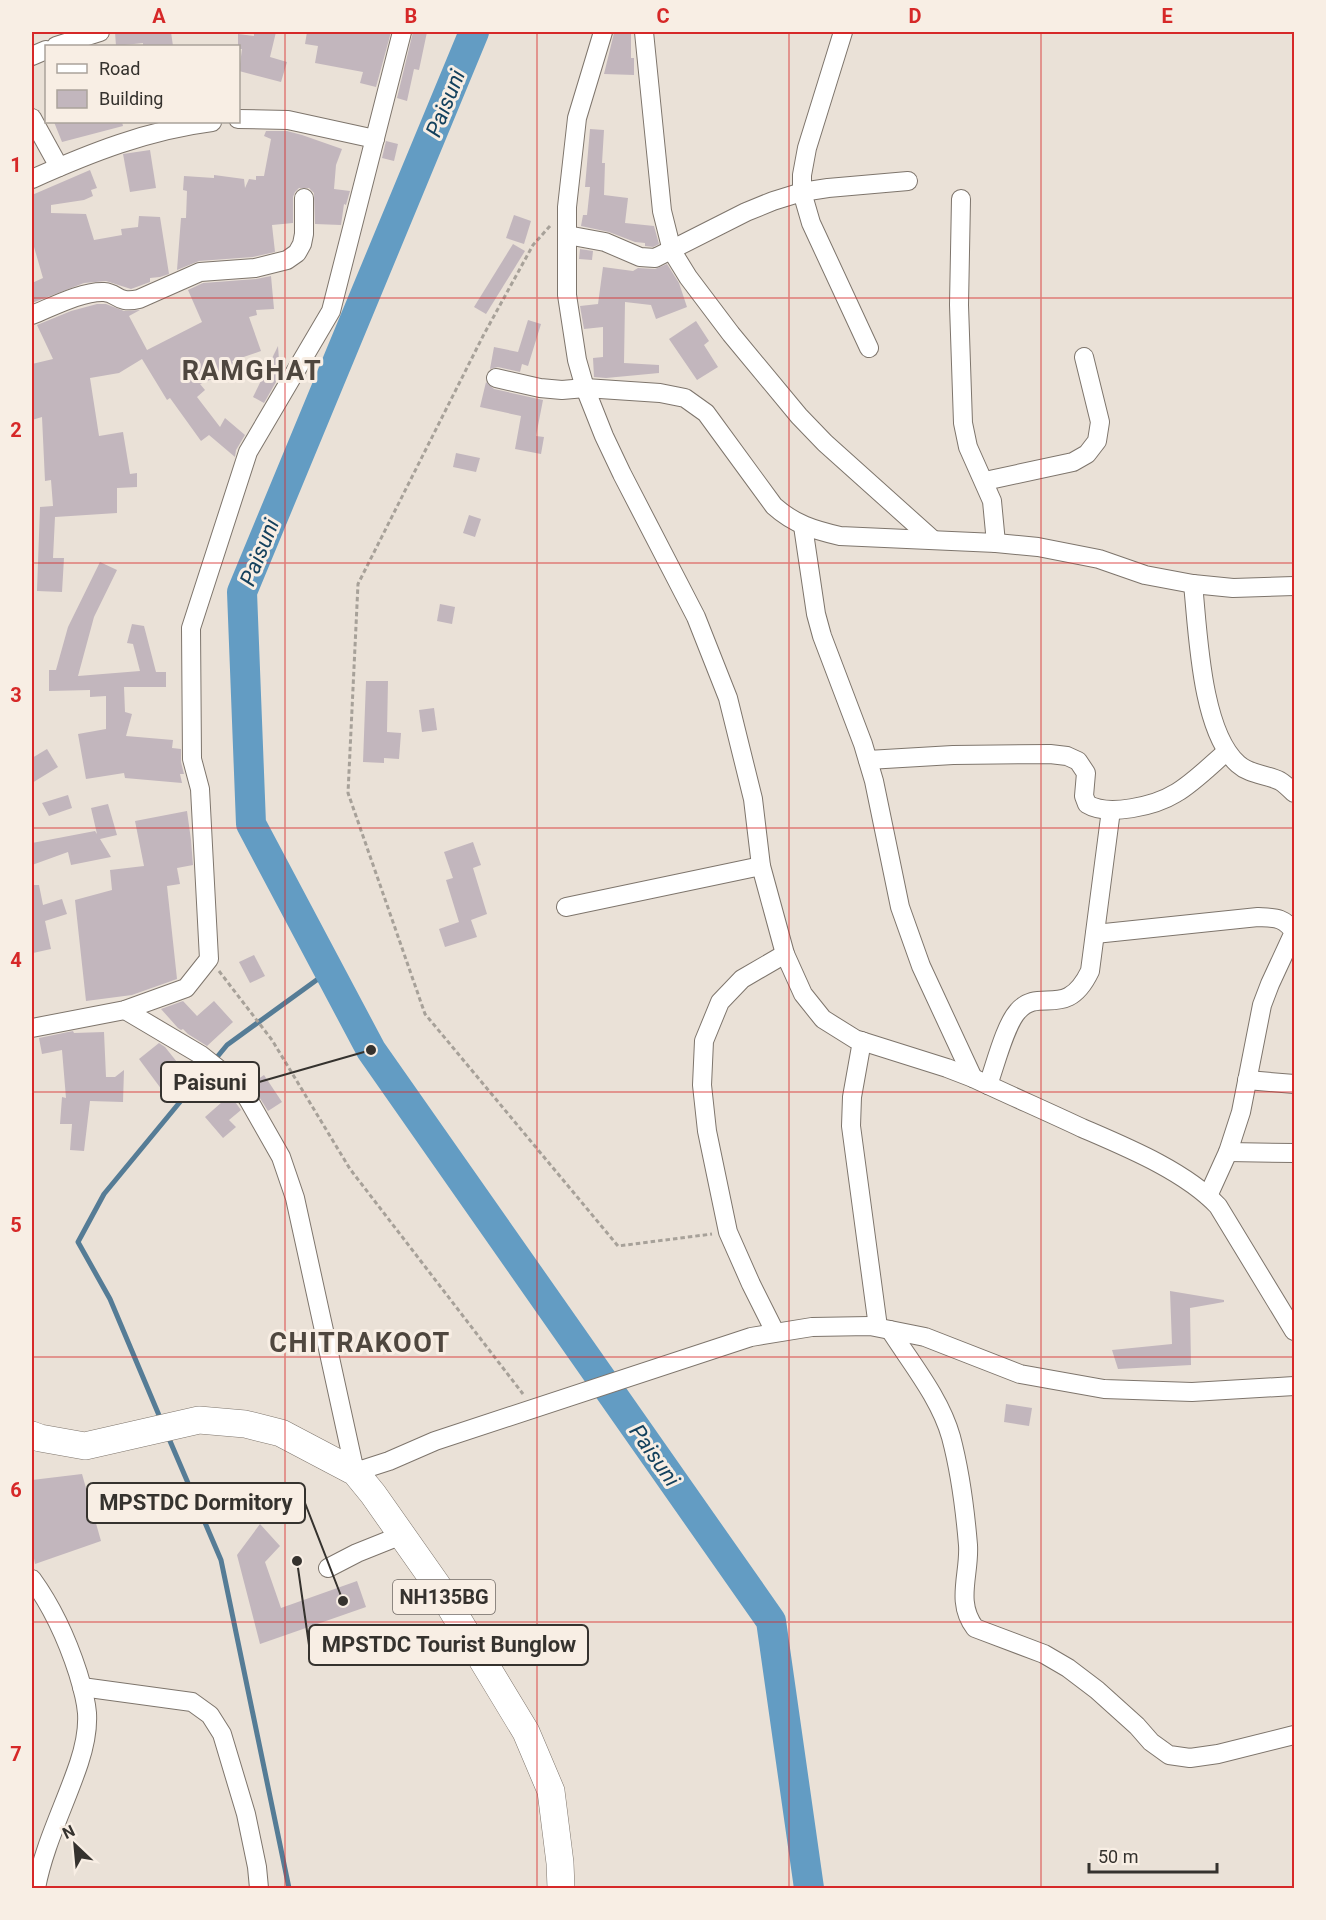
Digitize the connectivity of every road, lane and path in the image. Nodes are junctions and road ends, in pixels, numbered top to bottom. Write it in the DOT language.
graph roads {
  1 [pos="100,32"];
  2 [pos="402,32"];
  3 [pos="603,32"];
  4 [pos="644,32"];
  5 [pos="843,32"];
  6 [pos="59,45"];
  7 [pos="32,118"];
  8 [pos="240,119"];
  9 [pos="204,123"];
  10 [pos="375,139"];
  11 [pos="59,167"];
  12 [pos="32,179"];
  13 [pos="908,181"];
  14 [pos="802,192"];
  15 [pos="304,198"];
  16 [pos="961,199"];
  17 [pos="567,207"];
  18 [pos="567,235"];
  19 [pos="672,251"];
  20 [pos="32,315"];
  21 [pos="869,348"];
  22 [pos="1084,357"];
  23 [pos="495,378"];
  24 [pos="585,388"];
  25 [pos="985,481"];
  26 [pos="803,526"];
  27 [pos="932,540"];
  28 [pos="996,543"];
  29 [pos="1193,584"];
  30 [pos="1294,586"];
  31 [pos="1226,752"];
  32 [pos="868,760"];
  33 [pos="1294,793"];
  34 [pos="1111,810"];
  35 [pos="761,866"];
  36 [pos="566,907"];
  37 [pos="1095,934"];
  38 [pos="785,954"];
  39 [pos="209,959"];
  40 [pos="125,1010"];
  41 [pos="32,1028"];
  42 [pos="862,1041"];
  43 [pos="1247,1080"];
  44 [pos="980,1081"];
  45 [pos="1294,1084"];
  46 [pos="1228,1152"];
  47 [pos="1294,1153"];
  48 [pos="1209,1196"];
  49 [pos="728,1232"];
  50 [pos="884,1329"];
  51 [pos="1294,1331"];
  52 [pos="775,1332"];
  53 [pos="1294,1386"];
  54 [pos="514,1399"];
  55 [pos="32,1435"];
  56 [pos="355,1472"];
  57 [pos="402,1535"];
  58 [pos="328,1568"];
  59 [pos="32,1579"];
  60 [pos="82,1687"];
  61 [pos="1294,1735"];
  62 [pos="36,1888"];
  63 [pos="259,1888"];
  64 [pos="561,1888"];
  1 -- 6 [label="street"];
  2 -- 10 [label="street"];
  3 -- 17 [label="street"];
  4 -- 19 [label="street"];
  5 -- 14 [label="street"];
  7 -- 11 [label="street"];
  8 -- 10 [label="street"];
  9 -- 11 [label="street"];
  10 -- 39 [label="street"];
  11 -- 12 [label="street"];
  13 -- 14 [label="street"];
  14 -- 19 [label="street"];
  14 -- 21 [label="street"];
  15 -- 20 [label="street"];
  16 -- 25 [label="street"];
  17 -- 18 [label="street"];
  17 -- 49 [label="path"];
  18 -- 19 [label="street"];
  18 -- 24 [label="street"];
  19 -- 27 [label="street"];
  22 -- 25 [label="street"];
  23 -- 24 [label="street"];
  24 -- 26 [label="street"];
  24 -- 35 [label="street"];
  25 -- 28 [label="street"];
  26 -- 27 [label="street"];
  26 -- 32 [label="street"];
  27 -- 28 [label="street"];
  28 -- 29 [label="street"];
  29 -- 30 [label="street"];
  29 -- 31 [label="street"];
  31 -- 33 [label="street"];
  31 -- 34 [label="street"];
  32 -- 34 [label="street"];
  32 -- 44 [label="street"];
  34 -- 37 [label="street"];
  35 -- 36 [label="street"];
  35 -- 38 [label="street"];
  37 -- 43 [label="street"];
  37 -- 44 [label="street"];
  38 -- 42 [label="street"];
  38 -- 49 [label="street"];
  39 -- 40 [label="street"];
  39 -- 54 [label="path"];
  40 -- 41 [label="street"];
  40 -- 56 [label="street"];
  42 -- 44 [label="street"];
  42 -- 50 [label="street"];
  43 -- 45 [label="street"];
  43 -- 46 [label="street"];
  44 -- 48 [label="street"];
  46 -- 47 [label="street"];
  46 -- 48 [label="street"];
  48 -- 51 [label="street"];
  49 -- 52 [label="street"];
  50 -- 52 [label="street"];
  50 -- 53 [label="street"];
  50 -- 61 [label="street"];
  52 -- 56 [label="street"];
  55 -- 56 [label="highway, NH135BG"];
  56 -- 57 [label="highway, NH135BG"];
  57 -- 58 [label="street"];
  57 -- 64 [label="highway, NH135BG"];
  59 -- 60 [label="street"];
  60 -- 62 [label="street"];
  60 -- 63 [label="street"];
}
